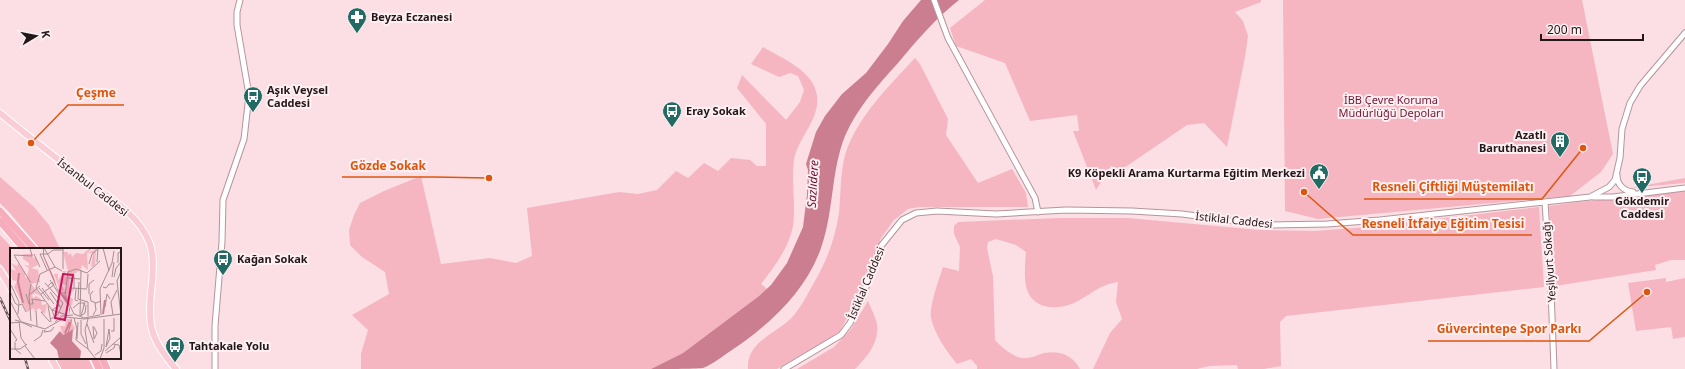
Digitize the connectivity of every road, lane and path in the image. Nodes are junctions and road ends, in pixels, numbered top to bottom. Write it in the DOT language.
graph roads {
  1 [pos="240,0"];
  2 [pos="935,0"];
  3 [pos="1685,33"];
  4 [pos="0,113"];
  5 [pos="1615,183"];
  6 [pos="1685,188"];
  7 [pos="1642,192"];
  8 [pos="1619,196"];
  9 [pos="1590,197"];
  10 [pos="1545,203"];
  11 [pos="0,211"];
  12 [pos="1038,212"];
  13 [pos="0,221"];
  14 [pos="23,248"];
  15 [pos="33,248"];
  16 [pos="0,270"];
  17 [pos="10,287"];
  18 [pos="52,359"];
  19 [pos="95,359"];
  20 [pos="102,359"];
  21 [pos="57,369"];
  22 [pos="100,369"];
  23 [pos="107,369"];
  24 [pos="176,369"];
  25 [pos="215,369"];
  26 [pos="784,369"];
  27 [pos="1554,369"];
  1 -- 25 [label="main road"];
  2 -- 12 [label="main road"];
  3 -- 5 [label="main road"];
  4 -- 24 [label="main road, İstanbul Caddesi"];
  5 -- 7 [label="main road"];
  5 -- 8 [label="main road"];
  5 -- 9 [label="main road, İstiklal Caddesi"];
  6 -- 7 [label="main road"];
  7 -- 8 [label="main road"];
  8 -- 9 [label="main road"];
  9 -- 10 [label="main road, İstiklal Caddesi"];
  10 -- 12 [label="main road, İstiklal Caddesi"];
  10 -- 27 [label="main road, Yeşilyurt Sokağı"];
  11 -- 15 [label="highway"];
  12 -- 26 [label="main road, İstiklal Caddesi"];
  13 -- 14 [label="highway"];
  16 -- 17 [label="main road"];
  18 -- 21 [label="main road"];
  19 -- 22 [label="highway"];
  20 -- 23 [label="highway"];
}
